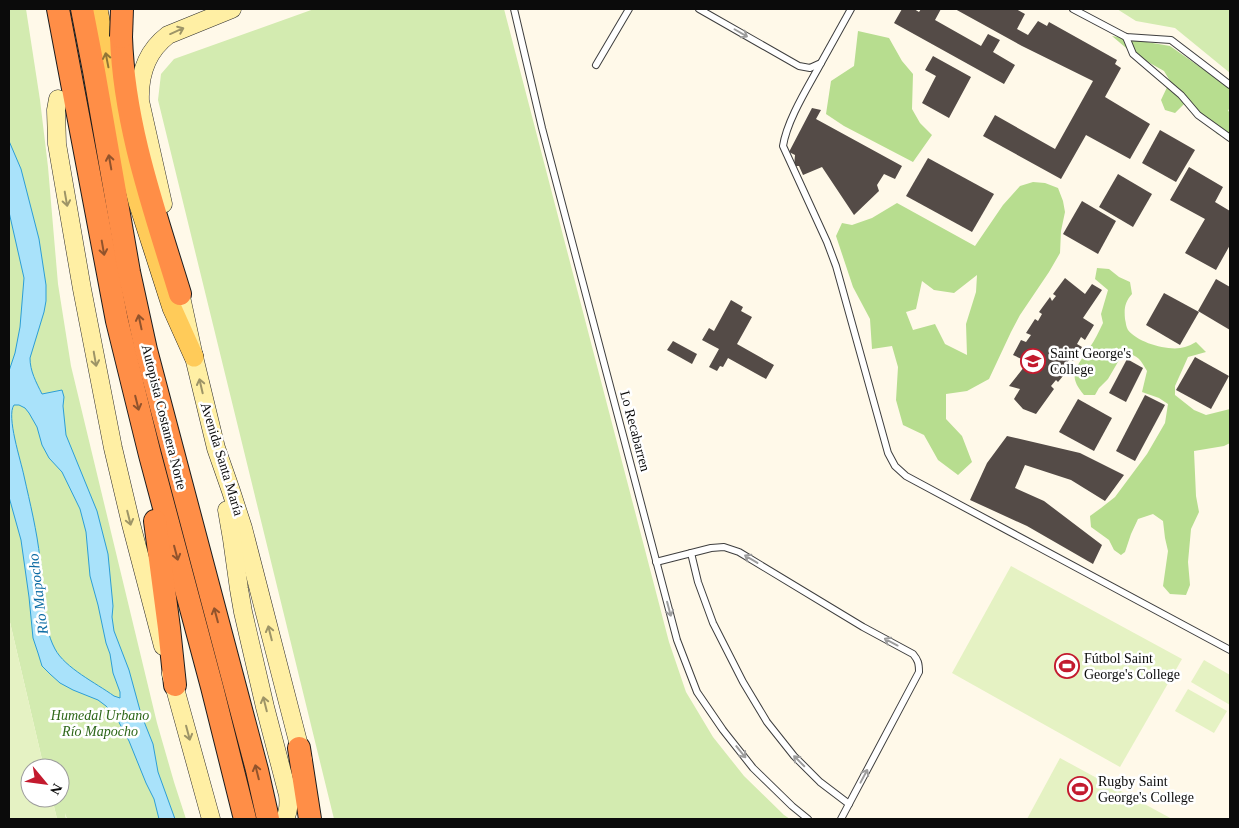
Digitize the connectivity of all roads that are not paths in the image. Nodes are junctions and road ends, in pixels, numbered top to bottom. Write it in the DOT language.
graph roads {
  1 [pos="49,9"];
  2 [pos="58,9"];
  3 [pos="82,9"];
  4 [pos="98,9"];
  5 [pos="122,9"];
  6 [pos="232,9"];
  7 [pos="514,9"];
  8 [pos="629,9"];
  9 [pos="699,9"];
  10 [pos="851,9"];
  11 [pos="1072,9"];
  12 [pos="1126,37"];
  13 [pos="821,63"];
  14 [pos="596,65"];
  15 [pos="71,79"];
  16 [pos="1230,84"];
  17 [pos="58,98"];
  18 [pos="1230,138"];
  19 [pos="180,294"];
  20 [pos="194,357"];
  21 [pos="216,448"];
  22 [pos="150,455"];
  23 [pos="692,553"];
  24 [pos="656,562"];
  25 [pos="1230,650"];
  26 [pos="175,686"];
  27 [pos="299,748"];
  28 [pos="205,797"];
  29 [pos="849,804"];
  30 [pos="211,819"];
  31 [pos="221,819"];
  32 [pos="245,819"];
  33 [pos="268,819"];
  34 [pos="285,819"];
  35 [pos="310,819"];
  36 [pos="318,819"];
  37 [pos="808,819"];
  38 [pos="841,819"];
  1 -- 15 [label="highway"];
  2 -- 15 [label="highway, Autopista Costanera Norte"];
  33 -- 3 [label="highway, Autopista Costanera Norte, one-way"];
  20 -- 4 [label="main road, one-way"];
  5 -- 19 [label="highway, bridge"];
  19 -- 6 [label="main road, Avenida Santa María, one-way"];
  7 -- 24 [label="lane, Lo Recabarren"];
  8 -- 14 [label="lane"];
  9 -- 13 [label="lane, one-way"];
  10 -- 13 [label="lane"];
  11 -- 12 [label="lane"];
  12 -- 16 [label="lane"];
  12 -- 18 [label="lane"];
  13 -- 25 [label="lane"];
  15 -- 22 [label="highway, Autopista Costanera Norte, one-way"];
  17 -- 26 [label="main road, one-way"];
  19 -- 20 [label="main road, Avenida Santa María"];
  21 -- 20 [label="main road, Avenida Santa María, one-way"];
  27 -- 21 [label="main road, Avenida Santa María, one-way"];
  34 -- 21 [label="main road, one-way"];
  22 -- 26 [label="highway"];
  22 -- 32 [label="highway, Autopista Costanera Norte, one-way"];
  23 -- 24 [label="lane"];
  29 -- 23 [label="lane, one-way"];
  29 -- 23 [label="lane, one-way"];
  24 -- 37 [label="lane, Lo Recabarren, one-way"];
  26 -- 28 [label="main road, one-way"];
  27 -- 35 [label="highway"];
  27 -- 36 [label="main road, Avenida Santa María"];
  28 -- 30 [label="main road"];
  28 -- 31 [label="main road"];
  29 -- 38 [label="lane"];
}
